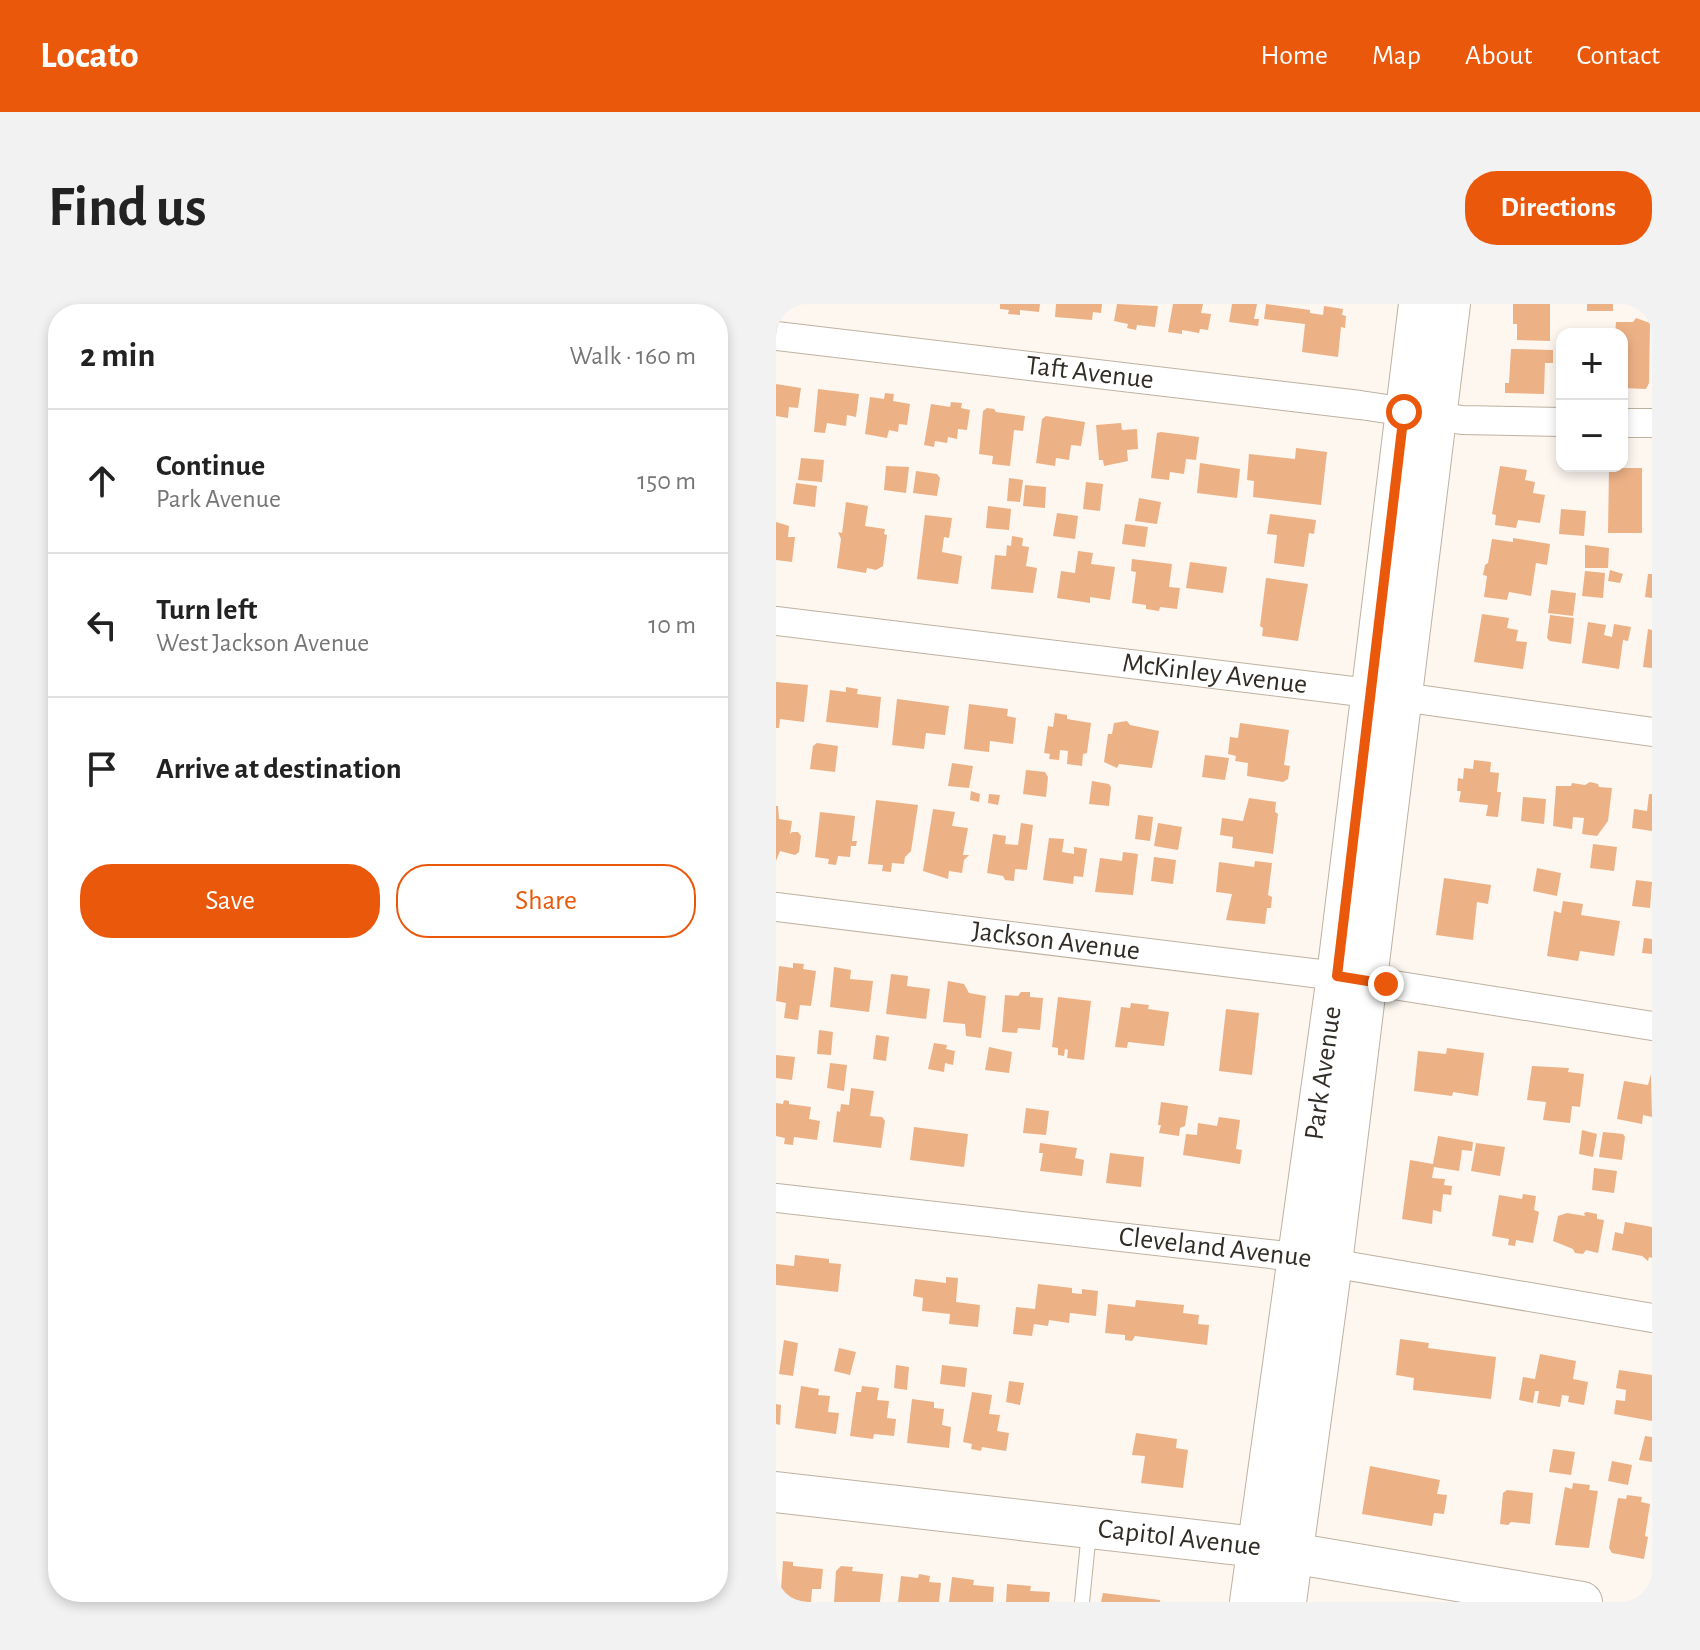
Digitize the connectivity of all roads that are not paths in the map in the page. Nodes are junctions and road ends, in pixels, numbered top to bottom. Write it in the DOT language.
graph roads {
  1 [pos="1419,304"];
  2 [pos="1450,304"];
  3 [pos="776,336"];
  4 [pos="1420,414"];
  5 [pos="1556,422"];
  6 [pos="1628,423"];
  7 [pos="1652,423"];
  8 [pos="776,621"];
  9 [pos="1386,695"];
  10 [pos="1652,732"];
  11 [pos="776,907"];
  12 [pos="1351,978"];
  13 [pos="1652,1026"];
  14 [pos="776,1198"];
  15 [pos="1314,1260"];
  16 [pos="1652,1318"];
  17 [pos="776,1492"];
  18 [pos="1089,1527"];
  19 [pos="1274,1549"];
  20 [pos="1082,1602"];
  21 [pos="1250,1602"];
  22 [pos="1286,1602"];
  23 [pos="1582,1602"];
  1 -- 4 [label="main road, Park Avenue"];
  2 -- 4 [label="main road, Park Avenue"];
  3 -- 4 [label="street, Taft Avenue"];
  4 -- 5 [label="street, Taft Avenue"];
  4 -- 9 [label="main road, Park Avenue"];
  6 -- 7 [label="street"];
  8 -- 9 [label="street, McKinley Avenue"];
  9 -- 10 [label="street, McKinley Avenue"];
  9 -- 12 [label="main road, Park Avenue"];
  11 -- 12 [label="street, Jackson Avenue"];
  12 -- 13 [label="street, Jackson Avenue"];
  12 -- 15 [label="main road, Park Avenue"];
  14 -- 15 [label="street, Cleveland Avenue"];
  15 -- 16 [label="street, Cleveland Avenue"];
  15 -- 19 [label="main road, Park Avenue"];
  17 -- 18 [label="main road, Capitol Avenue"];
  18 -- 19 [label="main road, Capitol Avenue"];
  18 -- 20 [label="lane"];
  19 -- 21 [label="main road, Park Avenue"];
  19 -- 22 [label="main road, Park Avenue"];
  19 -- 23 [label="main road, Capitol Avenue"];
}
